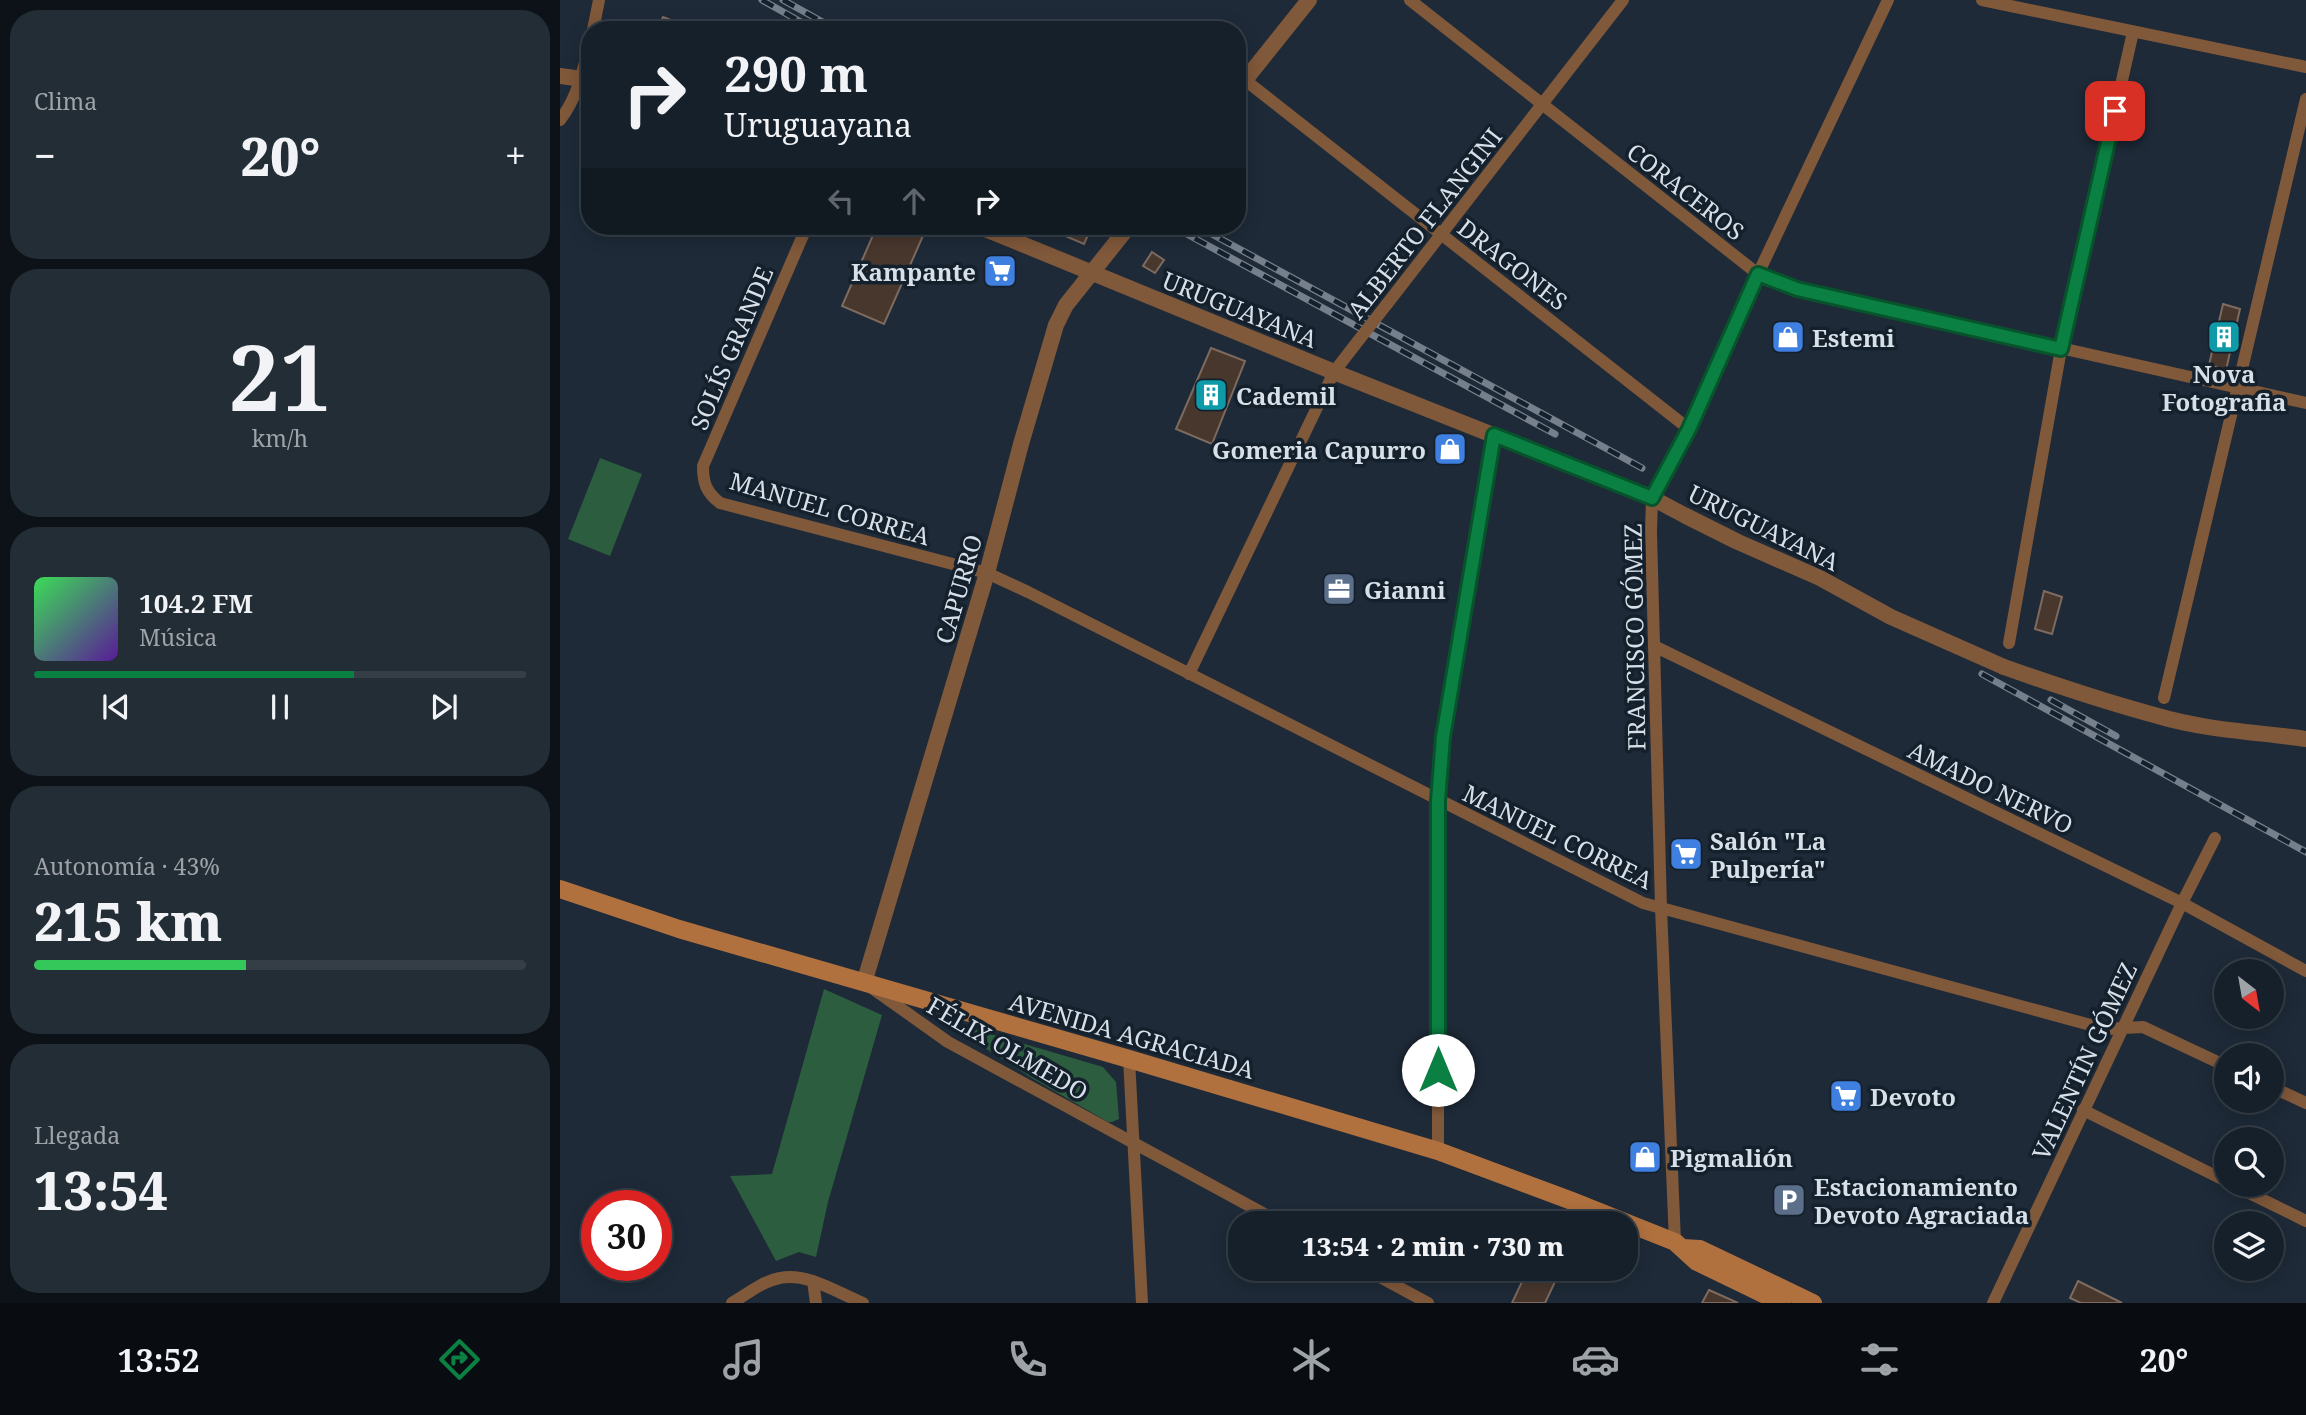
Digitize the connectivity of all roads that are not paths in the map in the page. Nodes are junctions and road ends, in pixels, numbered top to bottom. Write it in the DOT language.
graph roads {
  1 [pos="599,0"];
  2 [pos="1309,0"];
  3 [pos="1410,0"];
  4 [pos="1623,0"];
  5 [pos="1888,0"];
  6 [pos="1982,0"];
  7 [pos="595,21"];
  8 [pos="2133,32"];
  9 [pos="2306,67"];
  10 [pos="560,76"];
  11 [pos="581,78"];
  12 [pos="1246,79"];
  13 [pos="581,86"];
  14 [pos="1246,89"];
  15 [pos="2306,99"];
  16 [pos="1542,105"];
  17 [pos="560,120"];
  18 [pos="803,235"];
  19 [pos="1000,235"];
  20 [pos="1122,235"];
  21 [pos="1442,235"];
  22 [pos="1091,273"];
  23 [pos="1758,274"];
  24 [pos="2061,349"];
  25 [pos="1334,372"];
  26 [pos="2238,387"];
  27 [pos="2306,403"];
  28 [pos="1689,429"];
  29 [pos="1494,435"];
  30 [pos="706,489"];
  31 [pos="1652,498"];
  32 [pos="987,573"];
  33 [pos="2009,643"];
  34 [pos="1654,646"];
  35 [pos="1189,674"];
  36 [pos="2164,698"];
  37 [pos="2306,739"];
  38 [pos="1438,801"];
  39 [pos="2215,838"];
  40 [pos="560,889"];
  41 [pos="2182,903"];
  42 [pos="1661,908"];
  43 [pos="2306,971"];
  44 [pos="864,983"];
  45 [pos="2123,1028"];
  46 [pos="1129,1059"];
  47 [pos="2214,1060"];
  48 [pos="2284,1093"];
  49 [pos="2306,1103"];
  50 [pos="2083,1110"];
  51 [pos="1133,1143"];
  52 [pos="1438,1152"];
  53 [pos="2214,1175"];
  54 [pos="2257,1197"];
  55 [pos="1259,1211"];
  56 [pos="2306,1221"];
  57 [pos="1678,1245"];
  58 [pos="813,1281"];
  59 [pos="1387,1281"];
  60 [pos="1754,1290"];
  61 [pos="732,1303"];
  62 [pos="817,1303"];
  63 [pos="863,1303"];
  64 [pos="1142,1303"];
  65 [pos="1428,1303"];
  66 [pos="1782,1303"];
  67 [pos="1813,1303"];
  68 [pos="1993,1303"];
  1 -- 7 [label="street"];
  2 -- 12 [label="street"];
  3 -- 16 [label="street, CORACEROS"];
  4 -- 16 [label="street, ALBERTO FLANGINI"];
  5 -- 23 [label="street, FRANCISCO GÓMEZ"];
  6 -- 8 [label="street"];
  8 -- 9 [label="street"];
  8 -- 24 [label="street"];
  10 -- 11 [label="street"];
  13 -- 17 [label="street"];
  14 -- 21 [label="street, DRAGONES"];
  15 -- 26 [label="street"];
  16 -- 21 [label="street, ALBERTO FLANGINI"];
  16 -- 23 [label="street, CORACEROS"];
  18 -- 30 [label="street, SOLÍS GRANDE"];
  19 -- 22 [label="street, URUGUAYANA"];
  20 -- 22 [label="street, CAPURRO"];
  21 -- 25 [label="street, ALBERTO FLANGINI, bridge"];
  21 -- 28 [label="street, DRAGONES"];
  22 -- 25 [label="street, URUGUAYANA"];
  22 -- 32 [label="street, CAPURRO"];
  23 -- 24 [label="street, CORACEROS"];
  23 -- 28 [label="street, FRANCISCO GÓMEZ"];
  24 -- 26 [label="street, CORACEROS"];
  24 -- 33 [label="street"];
  25 -- 29 [label="street, URUGUAYANA"];
  25 -- 35 [label="street, ALBERTO FLANGINI"];
  26 -- 27 [label="street, CORACEROS"];
  26 -- 36 [label="street"];
  28 -- 31 [label="street, FRANCISCO GÓMEZ"];
  29 -- 31 [label="street, URUGUAYANA"];
  29 -- 38 [label="street"];
  30 -- 32 [label="street, MANUEL CORREA"];
  31 -- 34 [label="street, FRANCISCO GÓMEZ"];
  31 -- 37 [label="street, URUGUAYANA, bridge"];
  32 -- 35 [label="street, MANUEL CORREA"];
  32 -- 44 [label="street, CAPURRO"];
  34 -- 41 [label="street, AMADO NERVO"];
  34 -- 42 [label="street, FRANCISCO GÓMEZ"];
  35 -- 38 [label="street, MANUEL CORREA"];
  38 -- 42 [label="street, MANUEL CORREA"];
  38 -- 52 [label="street"];
  39 -- 41 [label="street, VALENTÍN GÓMEZ"];
  40 -- 44 [label="main road, AVENIDA AGRACIADA"];
  41 -- 43 [label="street, AMADO NERVO"];
  41 -- 45 [label="street, VALENTÍN GÓMEZ"];
  42 -- 45 [label="street, MANUEL CORREA"];
  42 -- 57 [label="street, FRANCISCO GÓMEZ"];
  44 -- 46 [label="main road, AVENIDA AGRACIADA"];
  44 -- 51 [label="street, FÉLIX OLMEDO"];
  45 -- 47 [label="street, MANUEL CORREA"];
  45 -- 50 [label="street, VALENTÍN GÓMEZ"];
  46 -- 51 [label="street"];
  46 -- 52 [label="main road, AVENIDA AGRACIADA"];
  48 -- 49 [label="street"];
  50 -- 53 [label="street"];
  50 -- 68 [label="street, VALENTÍN GÓMEZ"];
  51 -- 55 [label="street, FÉLIX OLMEDO"];
  51 -- 64 [label="street"];
  52 -- 57 [label="main road, AVENIDA AGRACIADA"];
  54 -- 56 [label="street"];
  57 -- 60 [label="main road, AVENIDA AGRACIADA"];
  58 -- 61 [label="street"];
  58 -- 62 [label="street"];
  58 -- 63 [label="street"];
  59 -- 65 [label="street"];
  60 -- 66 [label="main road, AVENIDA AGRACIADA"];
  60 -- 67 [label="main road, AVENIDA AGRACIADA"];
}
